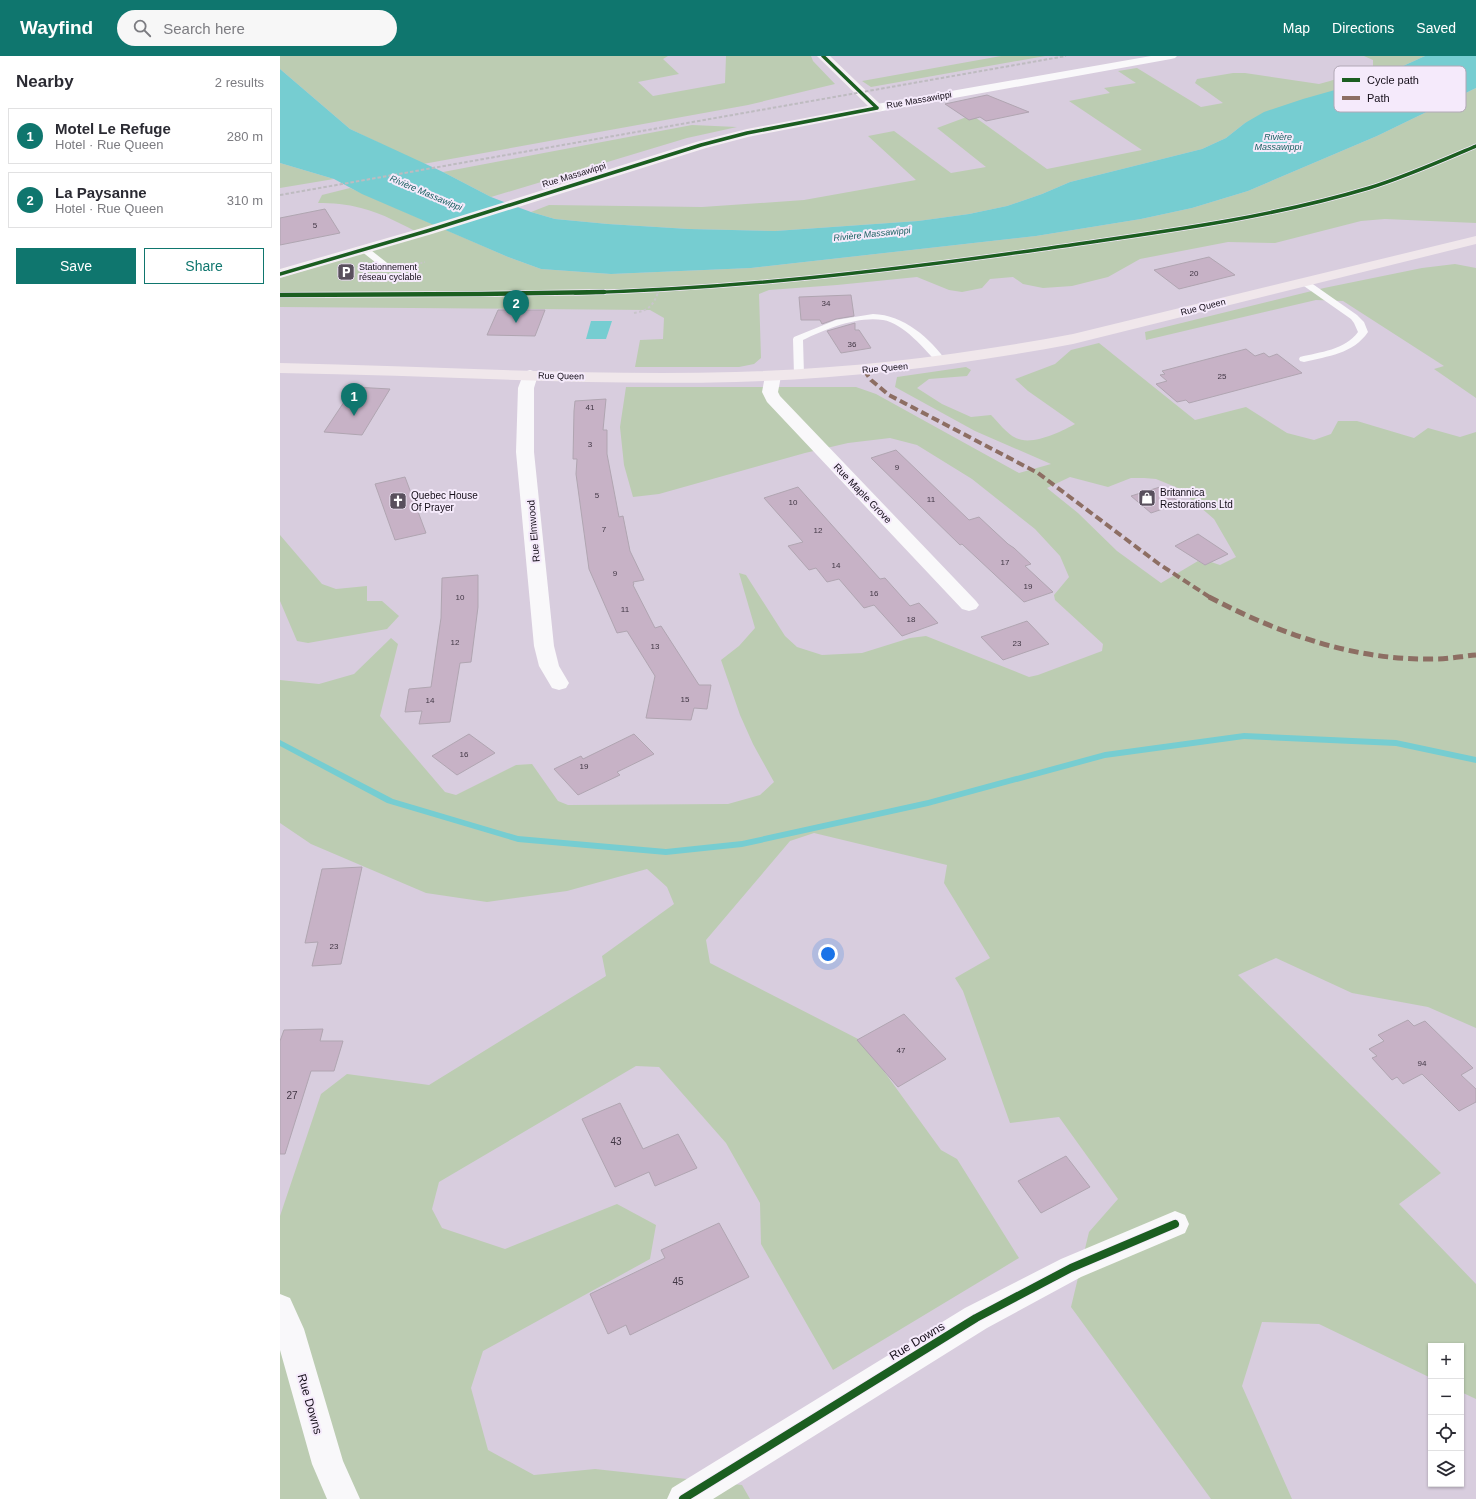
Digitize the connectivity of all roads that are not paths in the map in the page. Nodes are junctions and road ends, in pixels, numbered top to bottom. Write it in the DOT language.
graph roads {
  1 [pos="823,56"];
  2 [pos="1171,56"];
  3 [pos="877,108"];
  4 [pos="1476,240"];
  5 [pos="364,249"];
  6 [pos="383,264"];
  7 [pos="280,274"];
  8 [pos="1304,282"];
  9 [pos="1304,359"];
  10 [pos="942,362"];
  11 [pos="280,368"];
  12 [pos="799,375"];
  13 [pos="530,376"];
  14 [pos="773,376"];
  15 [pos="969,605"];
  16 [pos="559,683"];
  17 [pos="1175,1224"];
  18 [pos="280,1308"];
  19 [pos="344,1499"];
  20 [pos="683,1499"];
  1 -- 3 [label="street"];
  2 -- 3 [label="street, Rue Massawippi"];
  3 -- 5 [label="street, Rue Massawippi"];
  4 -- 8 [label="main road, Rue Queen"];
  5 -- 6 [label="lane"];
  5 -- 7 [label="street, Rue Massawippi"];
  8 -- 9 [label="lane"];
  8 -- 10 [label="main road, Rue Queen"];
  10 -- 12 [label="main road, Rue Queen"];
  10 -- 12 [label="lane"];
  11 -- 13 [label="main road, Rue Queen"];
  12 -- 14 [label="main road, Rue Queen"];
  13 -- 14 [label="main road, Rue Queen"];
  13 -- 16 [label="street, Rue Elmwood"];
  14 -- 15 [label="street, Rue Maple Grove"];
  17 -- 20 [label="street, Rue Downs"];
  18 -- 19 [label="street, Rue Downs"];
}
